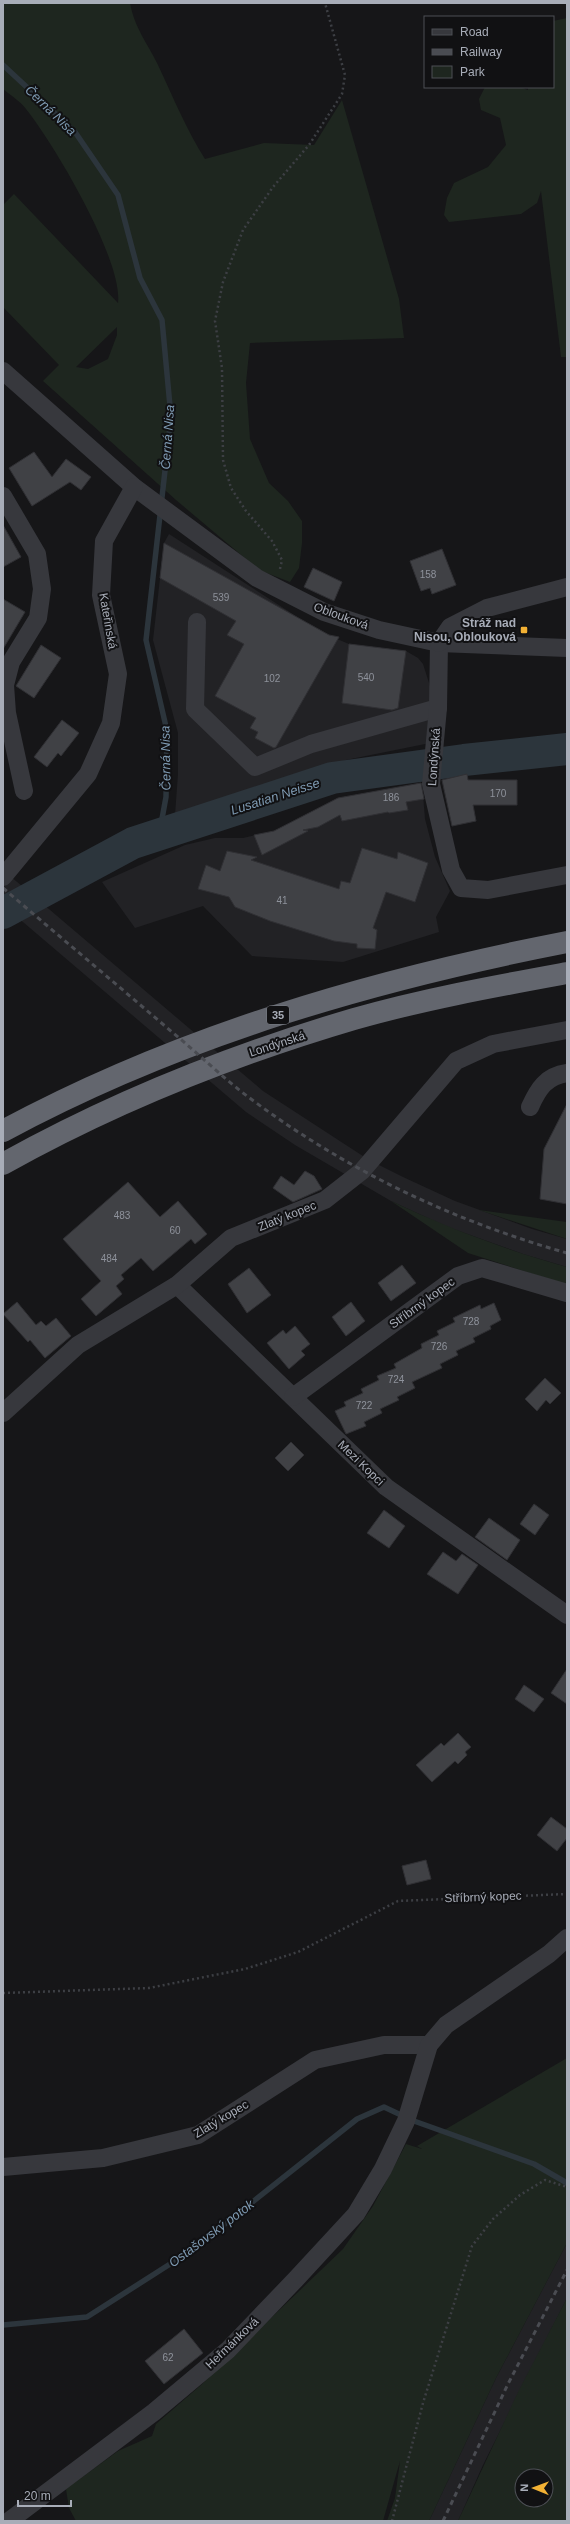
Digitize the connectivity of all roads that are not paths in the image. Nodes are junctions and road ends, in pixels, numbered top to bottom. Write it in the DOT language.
graph roads {
  1 [pos="3,371"];
  2 [pos="134,487"];
  3 [pos="3,496"];
  4 [pos="567,587"];
  5 [pos="197,622"];
  6 [pos="439,643"];
  7 [pos="567,648"];
  8 [pos="438,708"];
  9 [pos="24,791"];
  10 [pos="567,875"];
  11 [pos="3,877"];
  12 [pos="567,942"];
  13 [pos="567,973"];
  14 [pos="567,1030"];
  15 [pos="567,1073"];
  16 [pos="530,1107"];
  17 [pos="3,1131"];
  18 [pos="3,1164"];
  19 [pos="177,1285"];
  20 [pos="567,1293"];
  21 [pos="293,1397"];
  22 [pos="3,1413"];
  23 [pos="567,1615"];
  24 [pos="567,1938"];
  25 [pos="429,2045"];
  26 [pos="3,2167"];
  27 [pos="9,2521"];
  1 -- 2 [label="street"];
  2 -- 6 [label="street, Oblouková"];
  2 -- 11 [label="street, Kateřinská"];
  3 -- 9 [label="street"];
  4 -- 6 [label="street"];
  5 -- 8 [label="street"];
  6 -- 7 [label="street"];
  6 -- 8 [label="street, Londýnská"];
  8 -- 10 [label="street, Londýnská"];
  12 -- 17 [label="highway, 35"];
  13 -- 18 [label="highway, Londýnská / 35"];
  14 -- 19 [label="street, Zlatý kopec"];
  15 -- 16 [label="street"];
  19 -- 21 [label="street, Mezi Kopci"];
  19 -- 22 [label="street, Zlatý kopec"];
  20 -- 21 [label="street, Stříbrný kopec"];
  21 -- 23 [label="street, Mezi Kopci"];
  24 -- 25 [label="street"];
  25 -- 26 [label="street, Zlatý kopec"];
  25 -- 27 [label="street, Heřmánková"];
}
